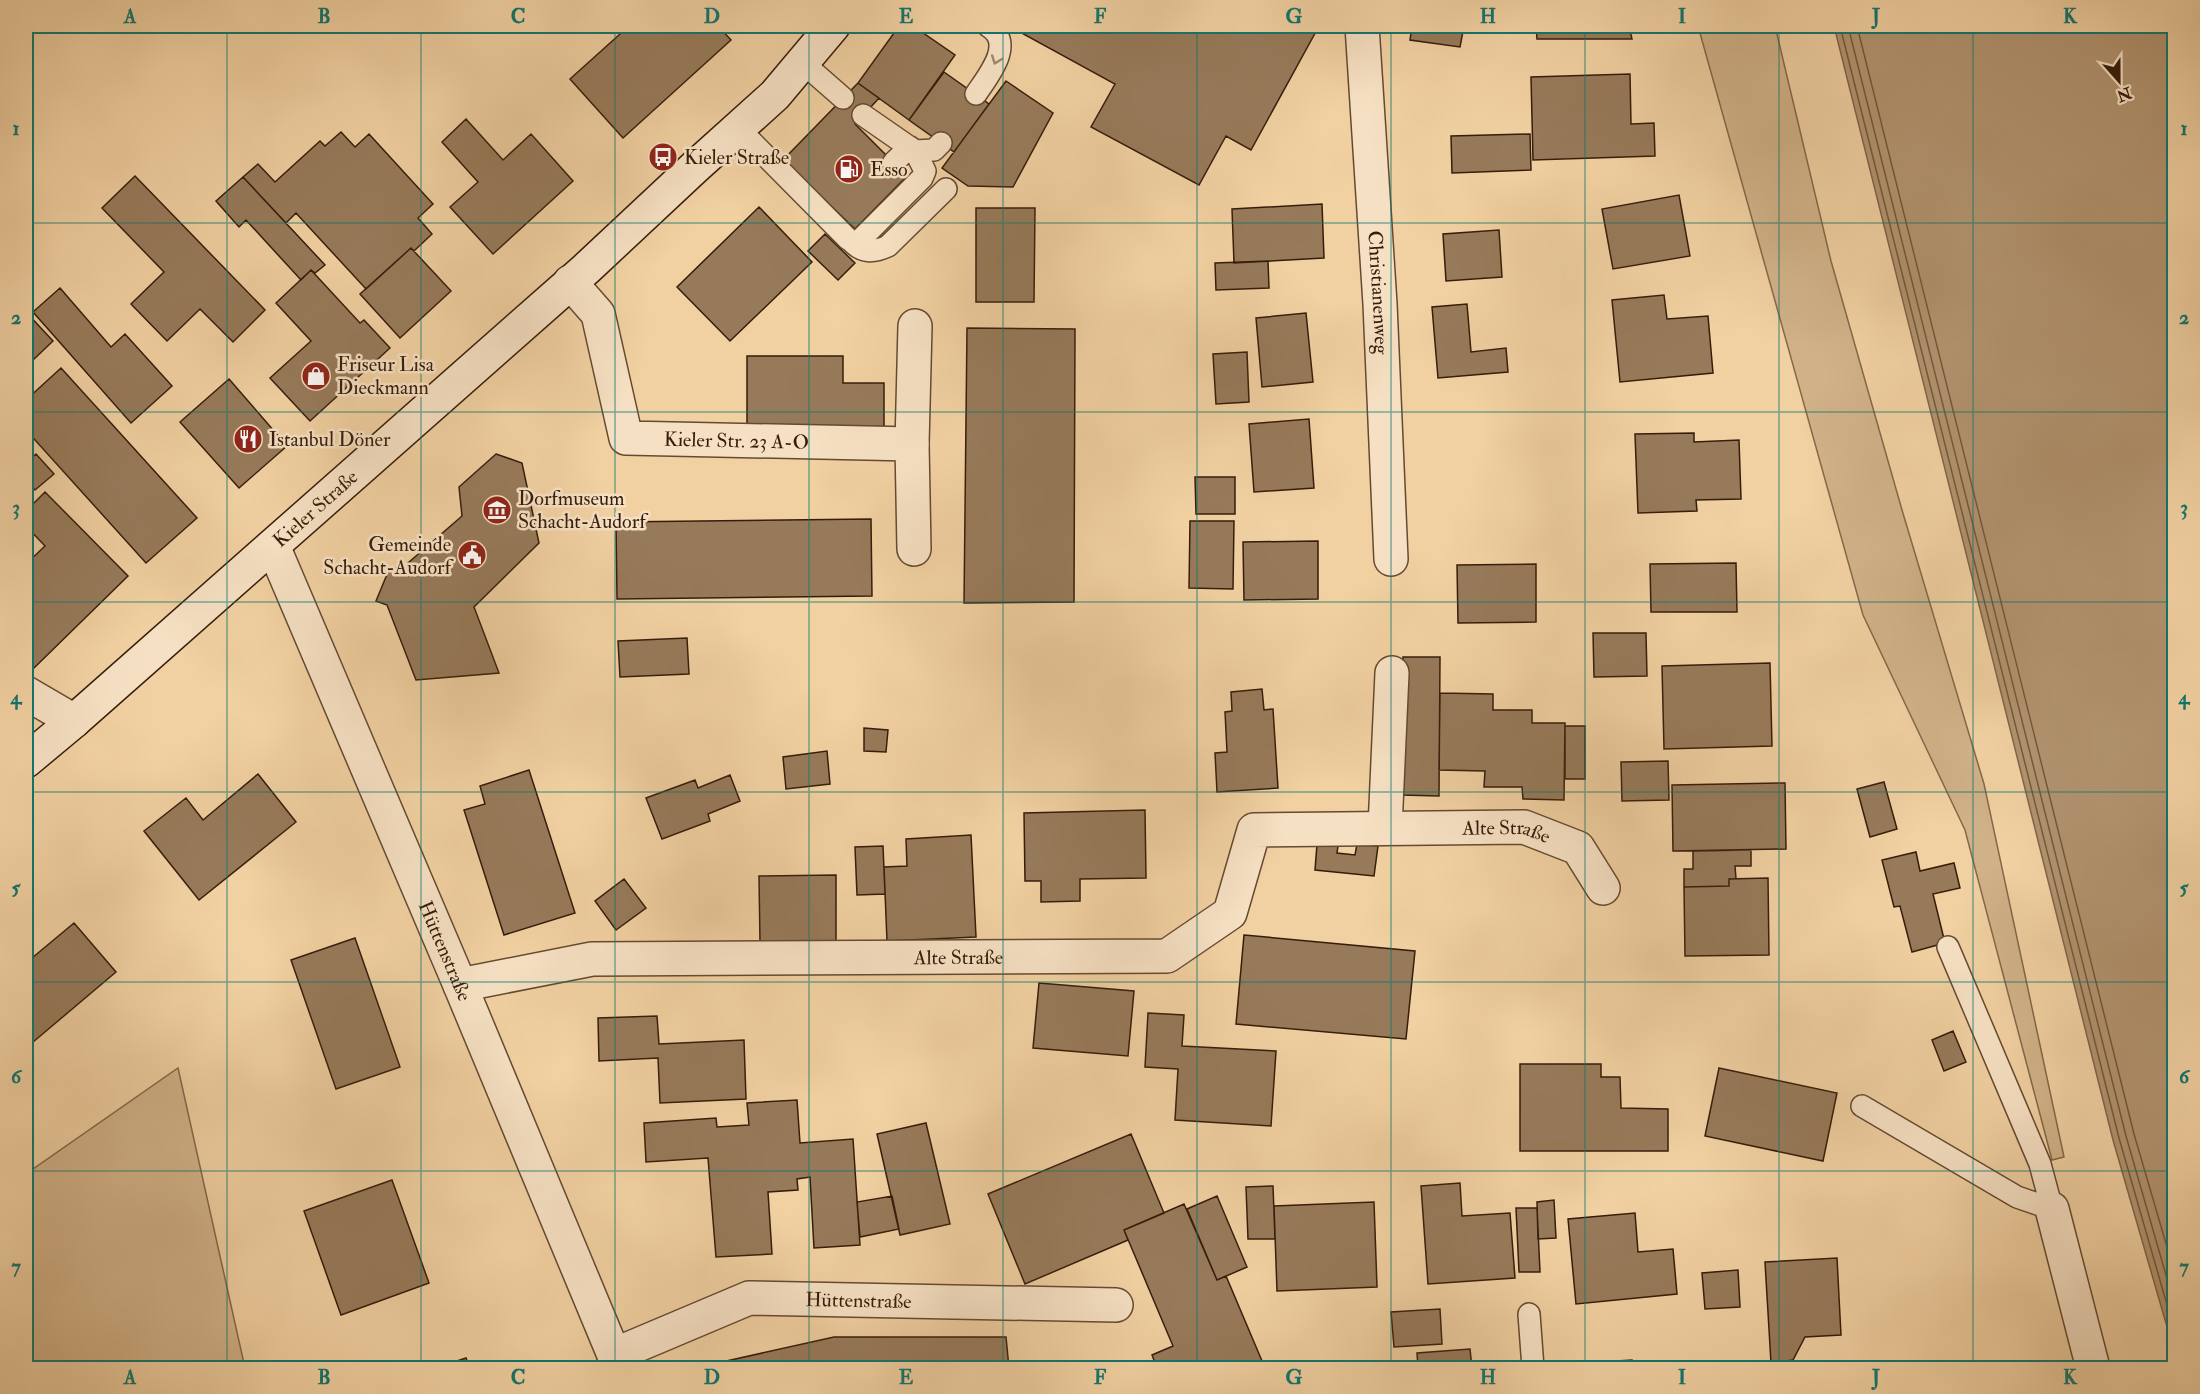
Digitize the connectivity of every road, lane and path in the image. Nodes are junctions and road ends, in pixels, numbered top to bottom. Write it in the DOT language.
graph roads {
  1 [pos="832,26"];
  2 [pos="988,26"];
  3 [pos="1362,26"];
  4 [pos="803,63"];
  5 [pos="975,94"];
  6 [pos="843,99"];
  7 [pos="738,129"];
  8 [pos="941,143"];
  9 [pos="570,282"];
  10 [pos="915,326"];
  11 [pos="912,444"];
  12 [pos="273,546"];
  13 [pos="914,549"];
  14 [pos="1391,559"];
  15 [pos="1392,673"];
  16 [pos="26,693"];
  17 [pos="74,721"];
  18 [pos="26,761"];
  19 [pos="1385,828"];
  20 [pos="1603,888"];
  21 [pos="1948,947"];
  22 [pos="460,985"];
  23 [pos="1862,1106"];
  24 [pos="2052,1209"];
  25 [pos="1116,1305"];
  26 [pos="1529,1314"];
  27 [pos="616,1362"];
  28 [pos="1533,1368"];
  29 [pos="2093,1368"];
  1 -- 4 [label="street, Kieler Straße"];
  2 -- 5 [label="lane, one-way"];
  3 -- 14 [label="street, Christianenweg"];
  4 -- 6 [label="lane"];
  4 -- 7 [label="street, Kieler Straße"];
  7 -- 8 [label="lane"];
  7 -- 9 [label="street, Kieler Straße"];
  9 -- 11 [label="street, Kieler Str. 23 A-O"];
  9 -- 12 [label="street, Kieler Straße"];
  10 -- 11 [label="street"];
  11 -- 13 [label="street"];
  12 -- 17 [label="street, Kieler Straße"];
  12 -- 22 [label="street, Hüttenstraße"];
  15 -- 19 [label="street"];
  16 -- 17 [label="street"];
  17 -- 18 [label="street, Kieler Straße"];
  19 -- 20 [label="street, Alte Straße"];
  19 -- 22 [label="street, Alte Straße"];
  21 -- 24 [label="lane"];
  22 -- 27 [label="street, Hüttenstraße"];
  23 -- 24 [label="lane"];
  24 -- 29 [label="street"];
  25 -- 27 [label="street, Hüttenstraße"];
  26 -- 28 [label="lane"];
}
